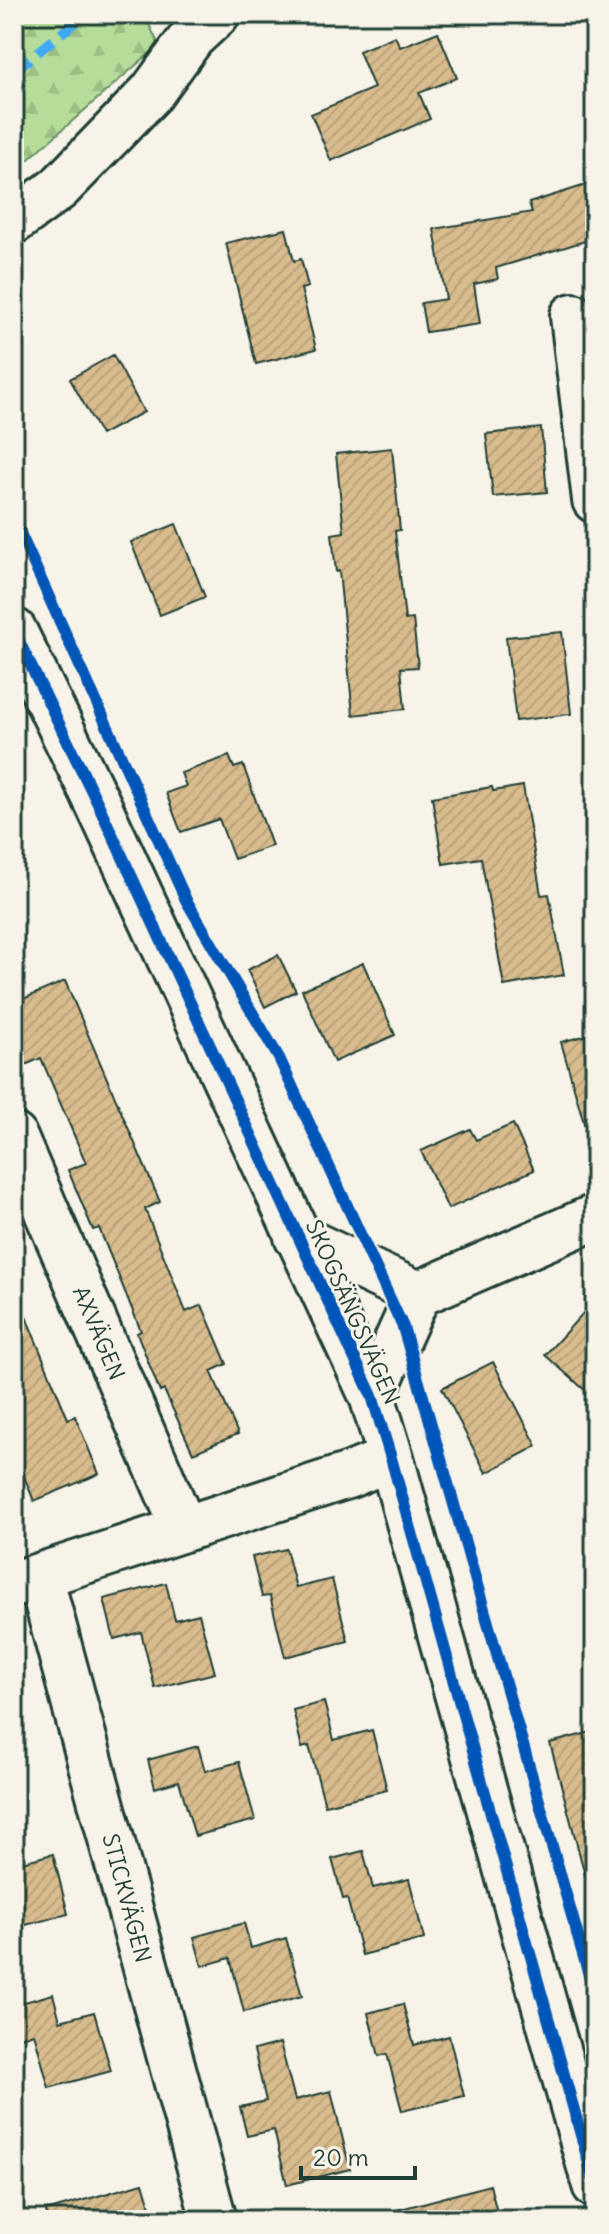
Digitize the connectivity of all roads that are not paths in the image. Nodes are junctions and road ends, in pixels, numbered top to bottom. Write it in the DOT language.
graph roads {
  1 [pos="195,22"];
  2 [pos="14,221"];
  3 [pos="573,316"];
  4 [pos="595,500"];
  5 [pos="14,631"];
  6 [pos="14,1136"];
  7 [pos="595,1217"];
  8 [pos="297,1237"];
  9 [pos="418,1294"];
  10 [pos="372,1396"];
  11 [pos="391,1458"];
  12 [pos="184,1529"];
  13 [pos="27,1580"];
  14 [pos="595,2185"];
  15 [pos="214,2220"];
  1 -- 2 [label="street"];
  3 -- 4 [label="street"];
  5 -- 8 [label="street, SKOGSÄNGSVÄGEN"];
  6 -- 12 [label="street, AXVÄGEN"];
  7 -- 9 [label="street"];
  8 -- 9 [label="street"];
  8 -- 10 [label="street, SKOGSÄNGSVÄGEN"];
  9 -- 10 [label="street"];
  10 -- 11 [label="street, SKOGSÄNGSVÄGEN"];
  11 -- 12 [label="street"];
  11 -- 14 [label="street, SKOGSÄNGSVÄGEN"];
  12 -- 13 [label="street"];
  13 -- 15 [label="street, STICKVÄGEN"];
}
